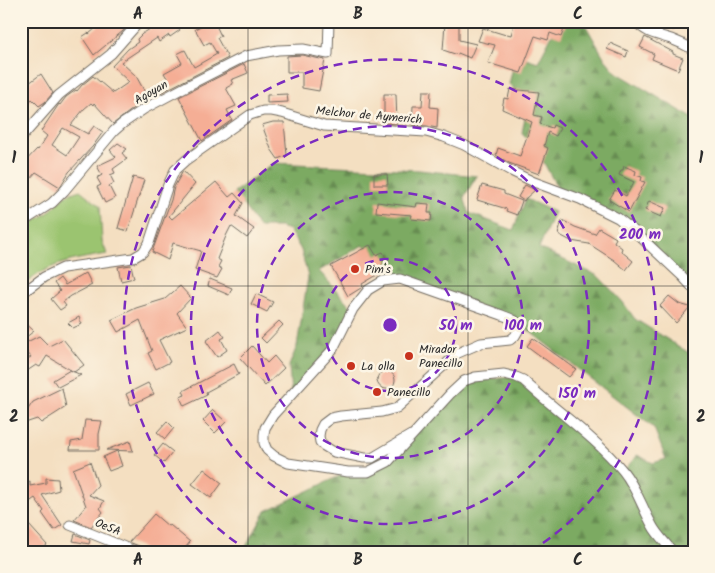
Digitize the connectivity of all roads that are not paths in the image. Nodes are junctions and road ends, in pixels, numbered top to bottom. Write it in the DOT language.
graph roads {
  1 [pos="140,21"];
  2 [pos="329,21"];
  3 [pos="635,21"];
  4 [pos="694,50"];
  5 [pos="21,138"];
  6 [pos="21,223"];
  7 [pos="694,288"];
  8 [pos="21,294"];
  9 [pos="411,435"];
  10 [pos="70,525"];
  11 [pos="137,552"];
  12 [pos="673,552"];
  1 -- 5 [label="street"];
  2 -- 6 [label="street, Agoyan"];
  3 -- 4 [label="street"];
  7 -- 8 [label="street, Melchor de Aymerich"];
  9 -- 9 [label="street"];
  9 -- 12 [label="street"];
  10 -- 11 [label="street, Oe5A"];
}
